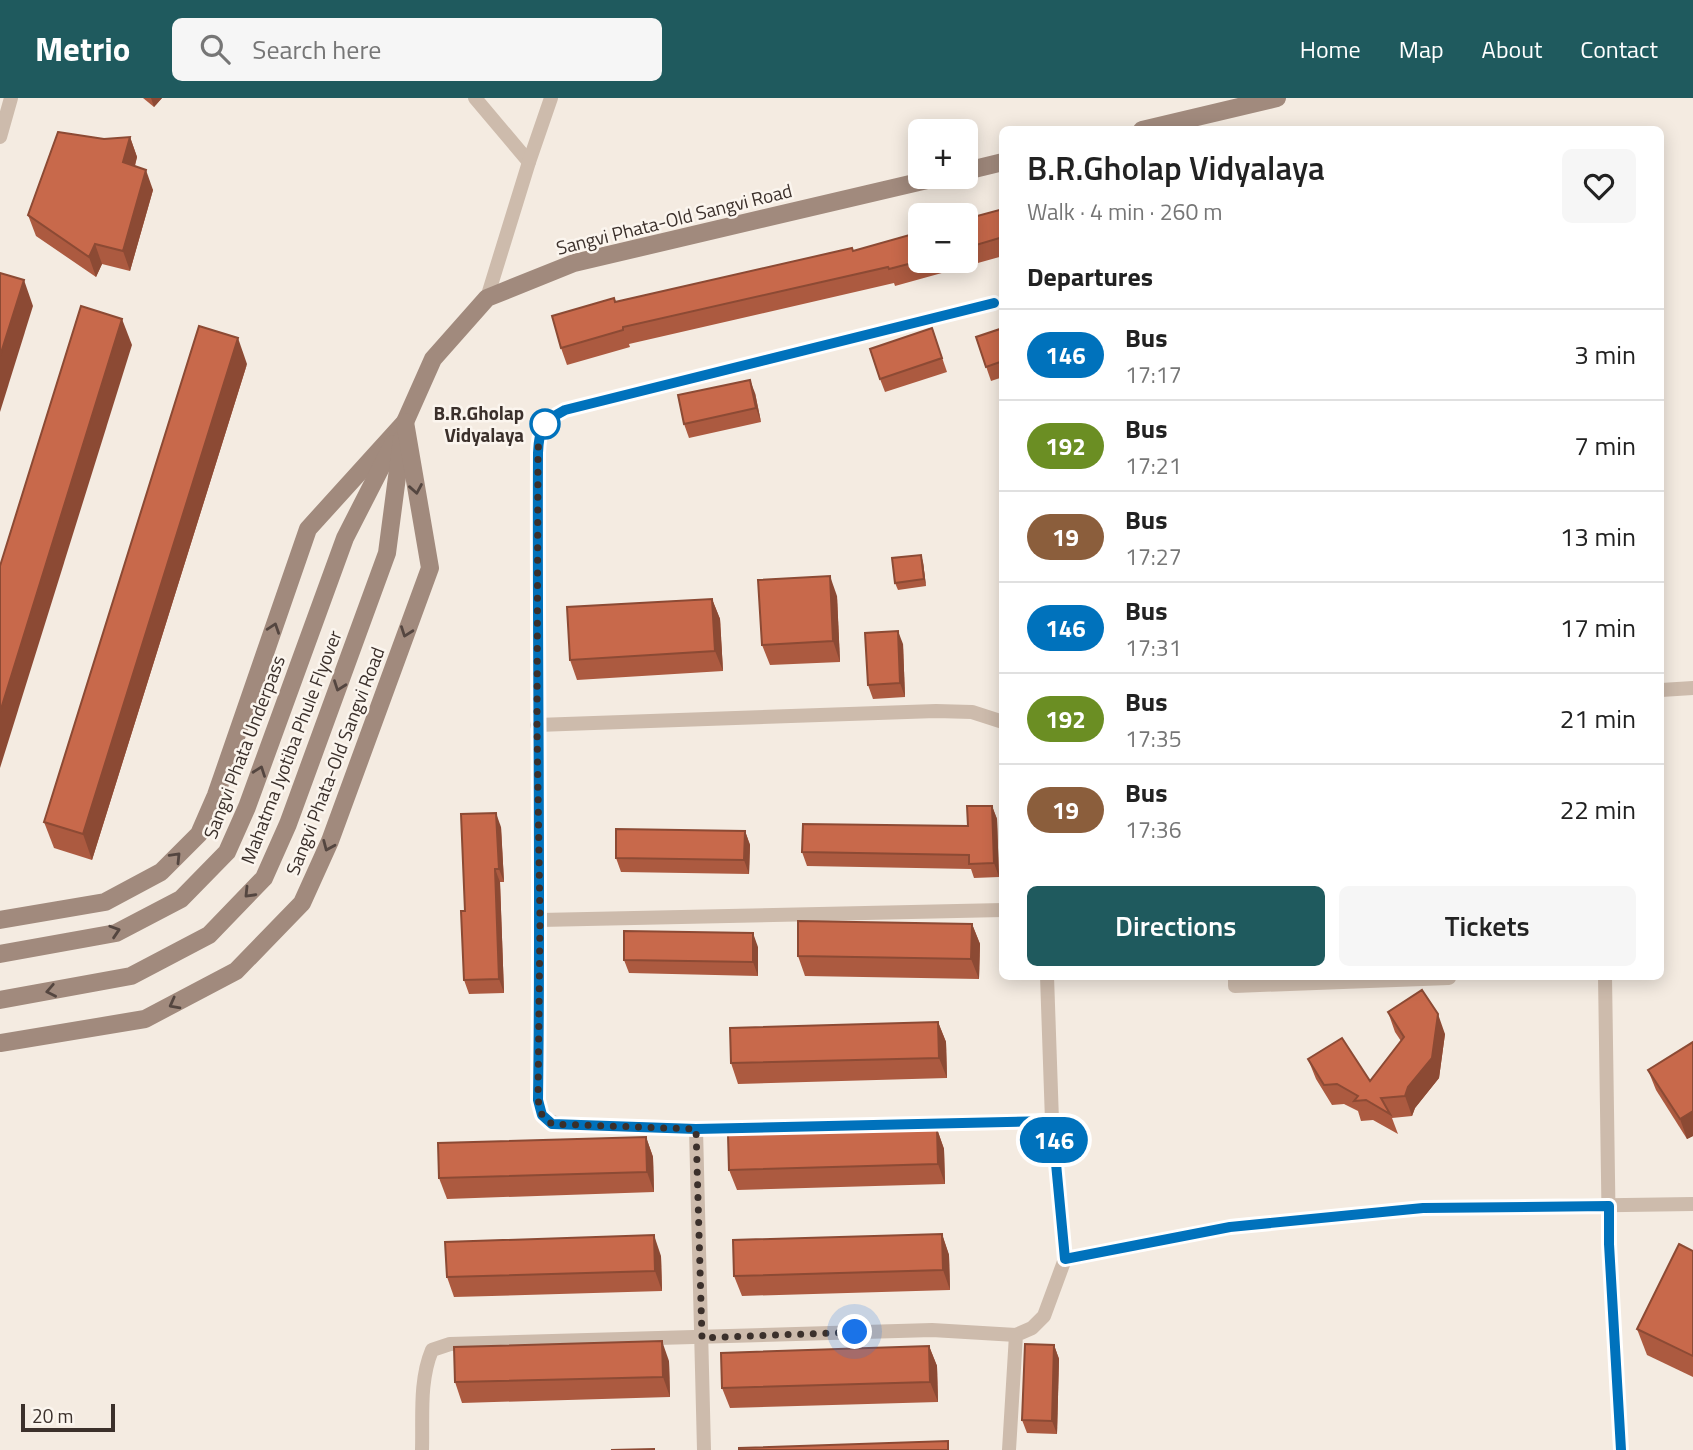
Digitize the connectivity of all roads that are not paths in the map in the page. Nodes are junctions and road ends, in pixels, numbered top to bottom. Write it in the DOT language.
graph roads {
  1 [pos="11,98"];
  2 [pos="475,98"];
  3 [pos="551,98"];
  4 [pos="1277,98"];
  5 [pos="1159,126"];
  6 [pos="0,137"];
  7 [pos="529,162"];
  8 [pos="999,163"];
  9 [pos="978,168"];
  10 [pos="908,184"];
  11 [pos="487,298"];
  12 [pos="994,303"];
  13 [pos="405,422"];
  14 [pos="1693,688"];
  15 [pos="1664,690"];
  16 [pos="999,721"];
  17 [pos="537,725"];
  18 [pos="999,910"];
  19 [pos="0,920"];
  20 [pos="540,920"];
  21 [pos="0,954"];
  22 [pos="1047,980"];
  23 [pos="1235,980"];
  24 [pos="1334,980"];
  25 [pos="1605,980"];
  26 [pos="0,1000"];
  27 [pos="0,1043"];
  28 [pos="1052,1121"];
  29 [pos="696,1129"];
  30 [pos="1693,1204"];
  31 [pos="1609,1206"];
  32 [pos="1065,1259"];
  33 [pos="1016,1335"];
  34 [pos="702,1338"];
  35 [pos="422,1450"];
  36 [pos="704,1450"];
  37 [pos="1009,1450"];
  38 [pos="1621,1450"];
  1 -- 6 [label="lane"];
  2 -- 7 [label="lane"];
  3 -- 7 [label="lane"];
  4 -- 5 [label="main road"];
  7 -- 11 [label="lane"];
  8 -- 9 [label="main road"];
  10 -- 11 [label="main road, Sangvi Phata-Old Sangvi Road"];
  11 -- 13 [label="main road, Sangvi Phata-Old Sangvi Road"];
  12 -- 17 [label="lane"];
  19 -- 13 [label="main road, Sangvi Phata-Old Sangvi Road, one-way"];
  21 -- 13 [label="main road, Sangvi Phata Underpass, one-way"];
  13 -- 26 [label="main road, Mahatma Jyotiba Phule Flyover, one-way"];
  13 -- 27 [label="main road, Sangvi Phata-Old Sangvi Road, one-way"];
  14 -- 15 [label="lane"];
  16 -- 17 [label="lane"];
  17 -- 20 [label="lane"];
  18 -- 20 [label="lane"];
  20 -- 29 [label="lane"];
  22 -- 28 [label="lane"];
  23 -- 24 [label="lane"];
  25 -- 31 [label="lane"];
  28 -- 29 [label="lane"];
  28 -- 32 [label="lane"];
  29 -- 34 [label="lane"];
  30 -- 31 [label="lane"];
  31 -- 32 [label="lane"];
  31 -- 38 [label="lane"];
  32 -- 33 [label="lane"];
  33 -- 34 [label="lane"];
  33 -- 37 [label="lane"];
  34 -- 35 [label="lane"];
  34 -- 36 [label="lane"];
}
